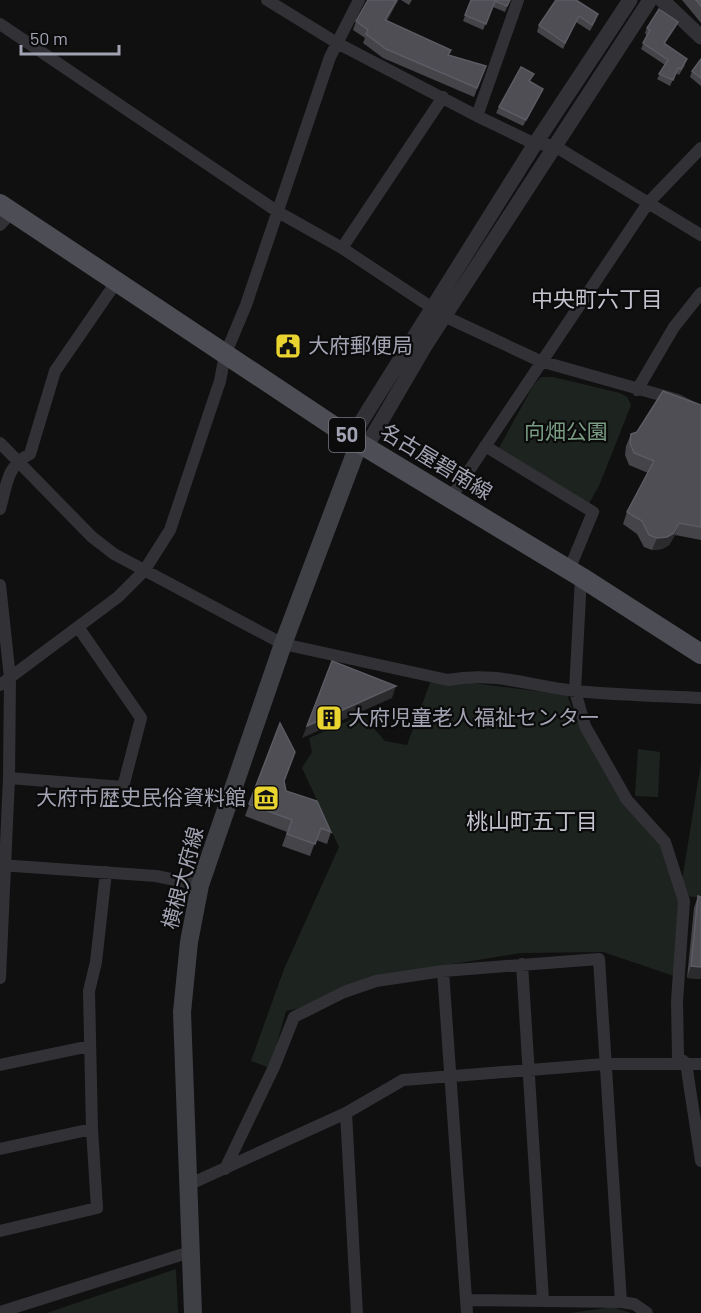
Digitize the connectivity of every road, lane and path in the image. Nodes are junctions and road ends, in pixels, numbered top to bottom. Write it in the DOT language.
graph roads {
  1 [pos="267,0"];
  2 [pos="359,0"];
  3 [pos="518,0"];
  4 [pos="630,0"];
  5 [pos="650,0"];
  6 [pos="662,0"];
  7 [pos="0,24"];
  8 [pos="701,37"];
  9 [pos="337,43"];
  10 [pos="443,97"];
  11 [pos="477,116"];
  12 [pos="535,144"];
  13 [pos="553,145"];
  14 [pos="701,148"];
  15 [pos="648,203"];
  16 [pos="278,212"];
  17 [pos="4,214"];
  18 [pos="701,235"];
  19 [pos="342,248"];
  20 [pos="117,281"];
  21 [pos="701,293"];
  22 [pos="433,308"];
  23 [pos="446,317"];
  24 [pos="225,356"];
  25 [pos="540,361"];
  26 [pos="637,390"];
  27 [pos="701,412"];
  28 [pos="0,443"];
  29 [pos="359,443"];
  30 [pos="485,446"];
  31 [pos="17,460"];
  32 [pos="450,500"];
  33 [pos="0,509"];
  34 [pos="144,571"];
  35 [pos="575,574"];
  36 [pos="0,585"];
  37 [pos="1,605"];
  38 [pos="78,627"];
  39 [pos="283,644"];
  40 [pos="701,654"];
  41 [pos="5,682"];
  42 [pos="575,691"];
  43 [pos="701,698"];
  44 [pos="9,778"];
  45 [pos="2,864"];
  46 [pos="106,872"];
  47 [pos="200,885"];
  48 [pos="522,964"];
  49 [pos="0,970"];
  50 [pos="443,971"];
  51 [pos="90,1046"];
  52 [pos="686,1062"];
  53 [pos="605,1064"];
  54 [pos="701,1064"];
  55 [pos="0,1065"];
  56 [pos="529,1071"];
  57 [pos="452,1076"];
  58 [pos="346,1113"];
  59 [pos="92,1130"];
  60 [pos="0,1149"];
  61 [pos="701,1161"];
  62 [pos="225,1169"];
  63 [pos="188,1185"];
  64 [pos="0,1231"];
  65 [pos="190,1252"];
  66 [pos="543,1300"];
  67 [pos="621,1302"];
  68 [pos="467,1307"];
  69 [pos="0,1312"];
  70 [pos="194,1313"];
  71 [pos="357,1313"];
  72 [pos="647,1313"];
  1 -- 9 [label="street"];
  2 -- 9 [label="street"];
  3 -- 11 [label="street"];
  4 -- 12 [label="street"];
  5 -- 13 [label="street"];
  6 -- 8 [label="street"];
  7 -- 16 [label="street"];
  9 -- 10 [label="street"];
  9 -- 16 [label="street"];
  10 -- 11 [label="street"];
  10 -- 19 [label="street"];
  11 -- 12 [label="street"];
  12 -- 13 [label="street"];
  12 -- 22 [label="street"];
  13 -- 15 [label="street"];
  13 -- 23 [label="street"];
  14 -- 15 [label="street"];
  15 -- 18 [label="street"];
  15 -- 25 [label="street"];
  16 -- 19 [label="street"];
  16 -- 24 [label="street"];
  17 -- 20 [label="main road, 名古屋碧南線 / 50"];
  19 -- 22 [label="street"];
  20 -- 24 [label="main road, 名古屋碧南線 / 50"];
  20 -- 31 [label="street"];
  21 -- 26 [label="street"];
  22 -- 23 [label="street"];
  22 -- 29 [label="street"];
  23 -- 25 [label="street"];
  23 -- 29 [label="street"];
  24 -- 29 [label="main road, 名古屋碧南線 / 50"];
  24 -- 34 [label="street"];
  25 -- 26 [label="street"];
  25 -- 30 [label="street"];
  26 -- 27 [label="street"];
  28 -- 31 [label="street"];
  29 -- 32 [label="main road, 名古屋碧南線 / 50"];
  29 -- 39 [label="main road, 横根大府線"];
  30 -- 32 [label="street"];
  30 -- 35 [label="street"];
  31 -- 33 [label="street"];
  31 -- 34 [label="street"];
  32 -- 35 [label="main road, 名古屋碧南線 / 50"];
  34 -- 38 [label="street"];
  34 -- 39 [label="street"];
  35 -- 40 [label="main road, 名古屋碧南線 / 50"];
  35 -- 42 [label="street"];
  36 -- 37 [label="street"];
  37 -- 41 [label="street"];
  38 -- 41 [label="street"];
  38 -- 44 [label="street"];
  39 -- 42 [label="street"];
  39 -- 47 [label="main road, 横根大府線"];
  41 -- 44 [label="street"];
  42 -- 43 [label="street"];
  42 -- 52 [label="street"];
  44 -- 45 [label="street"];
  45 -- 46 [label="street"];
  45 -- 49 [label="street"];
  46 -- 47 [label="street"];
  46 -- 51 [label="street"];
  47 -- 63 [label="main road, 横根大府線"];
  48 -- 50 [label="street"];
  48 -- 53 [label="street"];
  48 -- 56 [label="street"];
  50 -- 57 [label="street"];
  50 -- 62 [label="street"];
  51 -- 55 [label="street"];
  51 -- 59 [label="street"];
  52 -- 53 [label="street"];
  52 -- 54 [label="street"];
  52 -- 61 [label="street"];
  53 -- 56 [label="street"];
  53 -- 67 [label="street"];
  56 -- 57 [label="street"];
  56 -- 66 [label="street"];
  57 -- 58 [label="street"];
  57 -- 68 [label="street"];
  58 -- 62 [label="street"];
  58 -- 71 [label="street"];
  59 -- 60 [label="street"];
  59 -- 64 [label="street"];
  62 -- 63 [label="street"];
  63 -- 65 [label="main road, 横根大府線"];
  65 -- 69 [label="street"];
  65 -- 70 [label="main road, 横根大府線"];
  66 -- 67 [label="street"];
  66 -- 68 [label="street"];
  67 -- 72 [label="street"];
}
